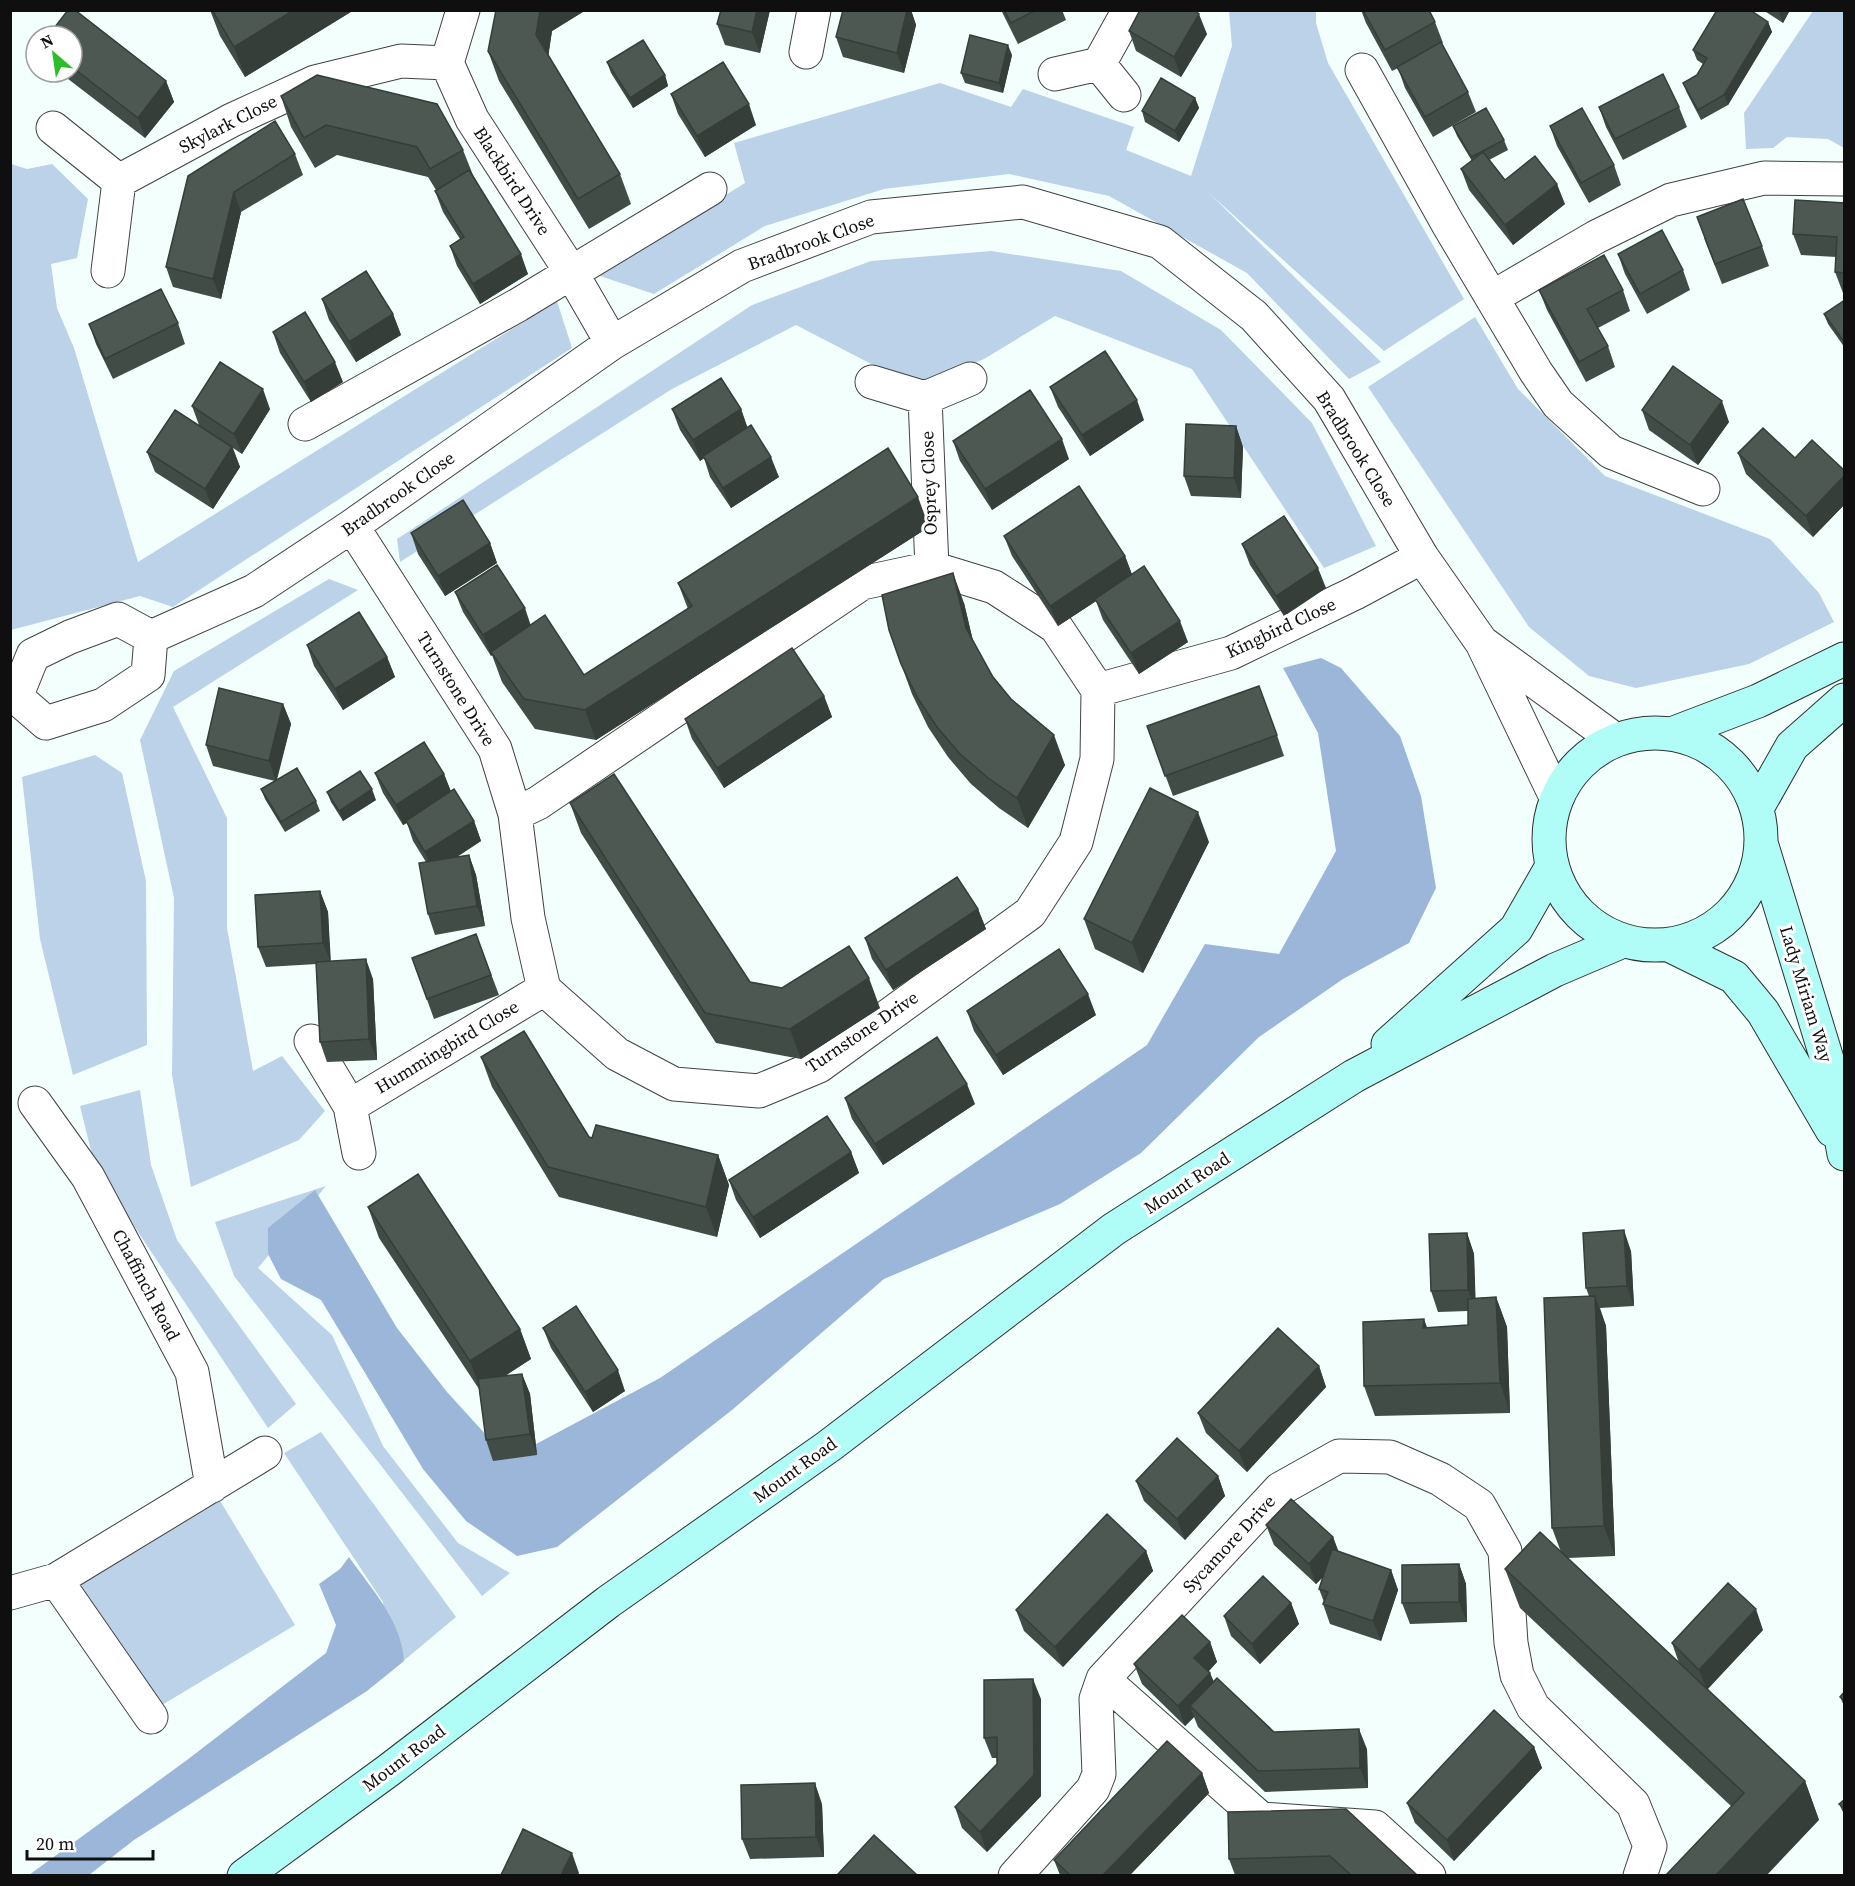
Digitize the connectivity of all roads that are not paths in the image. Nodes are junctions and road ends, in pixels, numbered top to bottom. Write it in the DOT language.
graph roads {
  1 [pos="463,10"];
  2 [pos="814,10"];
  3 [pos="1129,10"];
  4 [pos="806,52"];
  5 [pos="447,63"];
  6 [pos="1099,64"];
  7 [pos="1362,70"];
  8 [pos="1055,74"];
  9 [pos="1124,95"];
  10 [pos="53,128"];
  11 [pos="1845,179"];
  12 [pos="119,181"];
  13 [pos="710,189"];
  14 [pos="108,271"];
  15 [pos="572,272"];
  16 [pos="1492,297"];
  17 [pos="612,343"];
  18 [pos="970,379"];
  19 [pos="872,382"];
  20 [pos="925,398"];
  21 [pos="305,424"];
  22 [pos="1703,489"];
  23 [pos="352,526"];
  24 [pos="1422,556"];
  25 [pos="932,568"];
  26 [pos="151,637"];
  27 [pos="1482,643"];
  28 [pos="1845,659"];
  29 [pos="1098,690"];
  30 [pos="13,698"];
  31 [pos="1845,700"];
  32 [pos="1674,733"];
  33 [pos="1614,739"];
  34 [pos="1556,797"];
  35 [pos="1757,808"];
  36 [pos="515,814"];
  37 [pos="1762,846"];
  38 [pos="1551,868"];
  39 [pos="1623,941"];
  40 [pos="1669,945"];
  41 [pos="544,989"];
  42 [pos="311,1041"];
  43 [pos="1354,1076"];
  44 [pos="35,1103"];
  45 [pos="350,1106"];
  46 [pos="1843,1150"];
  47 [pos="359,1153"];
  48 [pos="265,1453"];
  49 [pos="212,1485"];
  50 [pos="56,1580"];
  51 [pos="10,1593"];
  52 [pos="1103,1679"];
  53 [pos="151,1717"];
  54 [pos="244,1875"];
  55 [pos="1016,1875"];
  56 [pos="1429,1875"];
  57 [pos="1640,1875"];
  1 -- 5 [label="street"];
  2 -- 4 [label="street"];
  3 -- 6 [label="street"];
  5 -- 12 [label="street, Skylark Close"];
  5 -- 15 [label="street, Blackbird Drive"];
  6 -- 8 [label="street"];
  6 -- 9 [label="street"];
  7 -- 16 [label="street"];
  10 -- 12 [label="street"];
  11 -- 16 [label="street"];
  12 -- 14 [label="street"];
  13 -- 15 [label="street"];
  15 -- 17 [label="street, Blackbird Drive"];
  15 -- 21 [label="street"];
  16 -- 22 [label="street"];
  17 -- 23 [label="street, Bradbrook Close"];
  17 -- 24 [label="street, Bradbrook Close"];
  18 -- 20 [label="street"];
  19 -- 20 [label="street"];
  20 -- 25 [label="street, Osprey Close"];
  23 -- 26 [label="street, Bradbrook Close"];
  23 -- 36 [label="street, Turnstone Drive"];
  24 -- 27 [label="street, Bradbrook Close"];
  24 -- 29 [label="street, Kingbird Close"];
  25 -- 29 [label="street"];
  25 -- 36 [label="street"];
  26 -- 30 [label="street"];
  26 -- 30 [label="street"];
  27 -- 33 [label="street, Bradbrook Close"];
  27 -- 34 [label="street, Bradbrook Close"];
  28 -- 32 [label="street"];
  29 -- 41 [label="street, Turnstone Drive"];
  31 -- 35 [label="street"];
  32 -- 33 [label="street"];
  32 -- 35 [label="street"];
  33 -- 34 [label="street"];
  34 -- 38 [label="street"];
  35 -- 37 [label="street"];
  36 -- 41 [label="street, Turnstone Drive"];
  37 -- 40 [label="street"];
  37 -- 46 [label="street, Lady Miriam Way"];
  38 -- 39 [label="street"];
  38 -- 43 [label="street, Mount Road"];
  39 -- 40 [label="street"];
  39 -- 43 [label="street, Mount Road"];
  40 -- 46 [label="street, Lady Miriam Way"];
  41 -- 45 [label="street, Hummingbird Close"];
  42 -- 45 [label="street"];
  43 -- 54 [label="street, Mount Road"];
  44 -- 49 [label="street, Chaffinch Road"];
  45 -- 47 [label="street"];
  48 -- 49 [label="street"];
  49 -- 50 [label="street"];
  50 -- 51 [label="street"];
  50 -- 53 [label="street"];
  52 -- 55 [label="street, Sycamore Drive"];
  52 -- 56 [label="street"];
  52 -- 57 [label="street, Sycamore Drive"];
}
